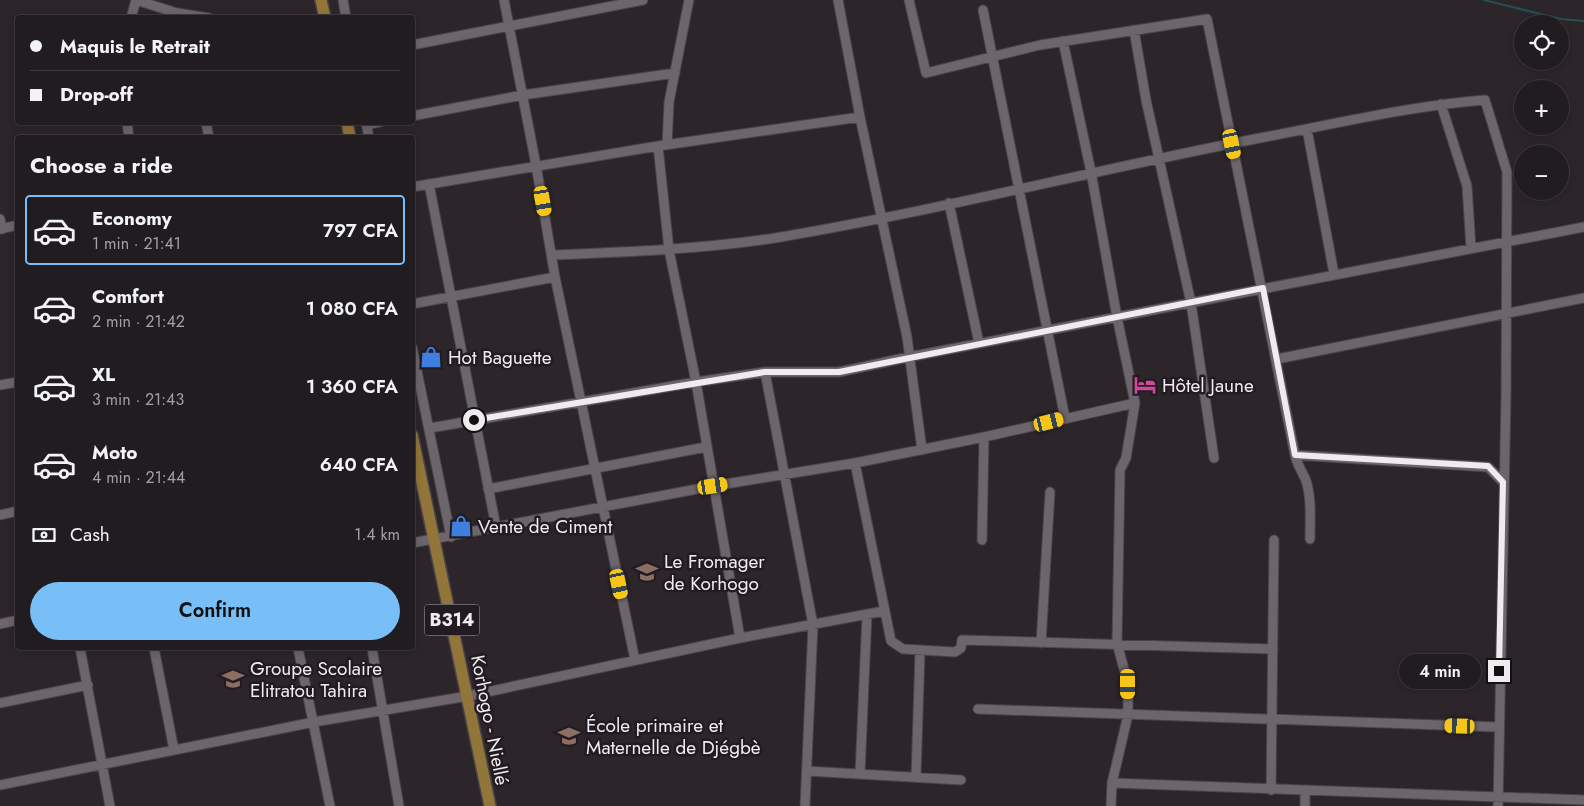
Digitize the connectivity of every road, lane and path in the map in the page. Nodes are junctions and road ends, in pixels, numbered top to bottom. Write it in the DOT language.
graph roads {
  1 [pos="136,0"];
  2 [pos="321,0"];
  3 [pos="343,0"];
  4 [pos="504,0"];
  5 [pos="643,0"];
  6 [pos="689,0"];
  7 [pos="838,0"];
  8 [pos="909,0"];
  9 [pos="983,10"];
  10 [pos="132,15"];
  11 [pos="178,15"];
  12 [pos="324,15"];
  13 [pos="346,15"];
  14 [pos="508,26"];
  15 [pos="1134,30"];
  16 [pos="1063,41"];
  17 [pos="415,44"];
  18 [pos="992,56"];
  19 [pos="675,73"];
  20 [pos="522,95"];
  21 [pos="1441,104"];
  22 [pos="415,115"];
  23 [pos="860,117"];
  24 [pos="1307,130"];
  25 [pos="1232,144"];
  26 [pos="662,145"];
  27 [pos="1159,158"];
  28 [pos="536,165"];
  29 [pos="1091,172"];
  30 [pos="429,184"];
  31 [pos="415,186"];
  32 [pos="1020,188"];
  33 [pos="949,203"];
  34 [pos="881,218"];
  35 [pos="0,219"];
  36 [pos="15,226"];
  37 [pos="1584,227"];
  38 [pos="1,229"];
  39 [pos="1507,241"];
  40 [pos="1471,248"];
  41 [pos="669,250"];
  42 [pos="553,255"];
  43 [pos="1334,274"];
  44 [pos="555,276"];
  45 [pos="1263,288"];
  46 [pos="450,297"];
  47 [pos="1584,298"];
  48 [pos="415,303"];
  49 [pos="1191,304"];
  50 [pos="1507,313"];
  51 [pos="1117,317"];
  52 [pos="1049,330"];
  53 [pos="979,343"];
  54 [pos="909,357"];
  55 [pos="415,360"];
  56 [pos="1277,360"];
  57 [pos="765,372"];
  58 [pos="15,382"];
  59 [pos="696,382"];
  60 [pos="0,385"];
  61 [pos="582,403"];
  62 [pos="1135,403"];
  63 [pos="1065,418"];
  64 [pos="474,420"];
  65 [pos="430,428"];
  66 [pos="984,437"];
  67 [pos="706,447"];
  68 [pos="415,449"];
  69 [pos="922,450"];
  70 [pos="1295,455"];
  71 [pos="1214,458"];
  72 [pos="855,463"];
  73 [pos="594,468"];
  74 [pos="786,473"];
  75 [pos="1503,482"];
  76 [pos="713,486"];
  77 [pos="488,490"];
  78 [pos="1050,492"];
  79 [pos="603,508"];
  80 [pos="15,512"];
  81 [pos="0,515"];
  82 [pos="496,527"];
  83 [pos="451,537"];
  84 [pos="1310,538"];
  85 [pos="434,539"];
  86 [pos="982,540"];
  87 [pos="1274,540"];
  88 [pos="415,542"];
  89 [pos="884,611"];
  90 [pos="867,614"];
  91 [pos="15,621"];
  92 [pos="0,624"];
  93 [pos="813,624"];
  94 [pos="740,638"];
  95 [pos="1041,643"];
  96 [pos="1117,643"];
  97 [pos="1273,649"];
  98 [pos="80,650"];
  99 [pos="154,650"];
  100 [pos="298,650"];
  101 [pos="372,650"];
  102 [pos="920,650"];
  103 [pos="635,660"];
  104 [pos="88,685"];
  105 [pos="468,696"];
  106 [pos="0,703"];
  107 [pos="978,709"];
  108 [pos="384,710"];
  109 [pos="1128,715"];
  110 [pos="1271,719"];
  111 [pos="314,722"];
  112 [pos="1498,727"];
  113 [pos="174,750"];
  114 [pos="104,763"];
  115 [pos="807,770"];
  116 [pos="860,774"];
  117 [pos="916,777"];
  118 [pos="961,780"];
  119 [pos="1112,783"];
  120 [pos="0,786"];
  121 [pos="1271,790"];
  122 [pos="1305,791"];
  123 [pos="1584,800"];
  124 [pos="1498,802"];
  125 [pos="110,806"];
  126 [pos="330,806"];
  127 [pos="399,806"];
  128 [pos="490,806"];
  129 [pos="805,806"];
  130 [pos="1111,806"];
  131 [pos="1305,806"];
  1 -- 10 [label="street"];
  1 -- 11 [label="street"];
  2 -- 12 [label="main road"];
  3 -- 13 [label="street"];
  4 -- 14 [label="street"];
  5 -- 14 [label="street"];
  6 -- 19 [label="street"];
  7 -- 23 [label="street"];
  8 -- 18 [label="street"];
  9 -- 18 [label="street"];
  14 -- 17 [label="street"];
  14 -- 20 [label="street"];
  15 -- 16 [label="street"];
  15 -- 25 [label="street"];
  15 -- 27 [label="street"];
  16 -- 18 [label="street"];
  16 -- 29 [label="street"];
  18 -- 32 [label="street"];
  19 -- 20 [label="street"];
  19 -- 26 [label="street"];
  20 -- 22 [label="street"];
  20 -- 28 [label="street"];
  21 -- 24 [label="street"];
  21 -- 39 [label="street"];
  21 -- 40 [label="street"];
  23 -- 26 [label="street"];
  23 -- 34 [label="street"];
  24 -- 25 [label="street"];
  24 -- 43 [label="street"];
  25 -- 27 [label="street"];
  25 -- 45 [label="street"];
  26 -- 28 [label="street"];
  26 -- 41 [label="street"];
  27 -- 29 [label="street"];
  27 -- 49 [label="street"];
  28 -- 30 [label="street"];
  28 -- 42 [label="street"];
  29 -- 32 [label="street"];
  29 -- 51 [label="street"];
  30 -- 31 [label="street"];
  30 -- 46 [label="street"];
  32 -- 33 [label="street"];
  32 -- 52 [label="street"];
  33 -- 34 [label="street"];
  33 -- 53 [label="street"];
  34 -- 41 [label="street"];
  34 -- 54 [label="street"];
  35 -- 38 [label="street"];
  36 -- 38 [label="street"];
  37 -- 39 [label="street"];
  39 -- 40 [label="street"];
  39 -- 50 [label="street"];
  40 -- 43 [label="street"];
  41 -- 42 [label="street"];
  41 -- 59 [label="street"];
  42 -- 44 [label="street"];
  43 -- 45 [label="street"];
  44 -- 46 [label="street"];
  44 -- 61 [label="street"];
  45 -- 49 [label="street"];
  45 -- 56 [label="street"];
  46 -- 48 [label="street"];
  46 -- 64 [label="street"];
  47 -- 50 [label="street"];
  49 -- 51 [label="street"];
  49 -- 71 [label="street"];
  50 -- 56 [label="street"];
  50 -- 75 [label="street"];
  51 -- 52 [label="street"];
  51 -- 62 [label="street"];
  52 -- 53 [label="street"];
  52 -- 63 [label="street"];
  53 -- 54 [label="street"];
  54 -- 57 [label="street"];
  54 -- 69 [label="street"];
  55 -- 65 [label="street"];
  56 -- 70 [label="street"];
  57 -- 59 [label="street"];
  57 -- 74 [label="street"];
  58 -- 60 [label="street"];
  59 -- 61 [label="street"];
  59 -- 67 [label="street"];
  61 -- 64 [label="street"];
  61 -- 73 [label="street"];
  62 -- 63 [label="street"];
  62 -- 96 [label="street"];
  63 -- 66 [label="street"];
  64 -- 65 [label="street"];
  64 -- 77 [label="street"];
  65 -- 83 [label="street"];
  66 -- 69 [label="street"];
  66 -- 86 [label="street"];
  67 -- 73 [label="street"];
  67 -- 76 [label="street"];
  68 -- 85 [label="main road, Korhogo - Niellé / B314"];
  69 -- 72 [label="street"];
  70 -- 75 [label="street"];
  70 -- 84 [label="street"];
  72 -- 74 [label="street"];
  72 -- 89 [label="street"];
  73 -- 77 [label="street"];
  73 -- 79 [label="street"];
  74 -- 76 [label="street"];
  74 -- 93 [label="street"];
  75 -- 112 [label="street"];
  76 -- 79 [label="street"];
  76 -- 94 [label="street"];
  77 -- 82 [label="street"];
  78 -- 95 [label="street"];
  79 -- 82 [label="street"];
  79 -- 103 [label="street"];
  80 -- 81 [label="street"];
  82 -- 83 [label="street"];
  83 -- 85 [label="street"];
  85 -- 88 [label="street"];
  85 -- 105 [label="main road, Korhogo - Niellé / B314"];
  87 -- 97 [label="street"];
  89 -- 90 [label="street"];
  89 -- 102 [label="street"];
  90 -- 93 [label="street"];
  90 -- 116 [label="street"];
  91 -- 92 [label="street"];
  93 -- 94 [label="street"];
  93 -- 115 [label="street"];
  94 -- 103 [label="street"];
  95 -- 96 [label="street"];
  95 -- 102 [label="street"];
  96 -- 97 [label="street"];
  96 -- 109 [label="street"];
  97 -- 110 [label="street"];
  98 -- 104 [label="street"];
  99 -- 113 [label="street"];
  100 -- 111 [label="street"];
  101 -- 108 [label="street"];
  102 -- 117 [label="street"];
  103 -- 105 [label="street"];
  104 -- 106 [label="street"];
  104 -- 114 [label="street"];
  105 -- 108 [label="street"];
  105 -- 128 [label="main road, Korhogo - Niellé / B314"];
  107 -- 109 [label="street"];
  108 -- 111 [label="street"];
  108 -- 127 [label="street"];
  109 -- 110 [label="street"];
  109 -- 119 [label="street"];
  110 -- 112 [label="street"];
  110 -- 121 [label="street"];
  111 -- 113 [label="street"];
  111 -- 126 [label="street"];
  112 -- 124 [label="street"];
  113 -- 114 [label="street"];
  114 -- 120 [label="street"];
  114 -- 125 [label="street"];
  115 -- 116 [label="street"];
  115 -- 129 [label="street"];
  116 -- 117 [label="street"];
  117 -- 118 [label="street"];
  119 -- 121 [label="street"];
  119 -- 130 [label="street"];
  121 -- 122 [label="street"];
  122 -- 124 [label="street"];
  122 -- 131 [label="street"];
  123 -- 124 [label="street"];
}
